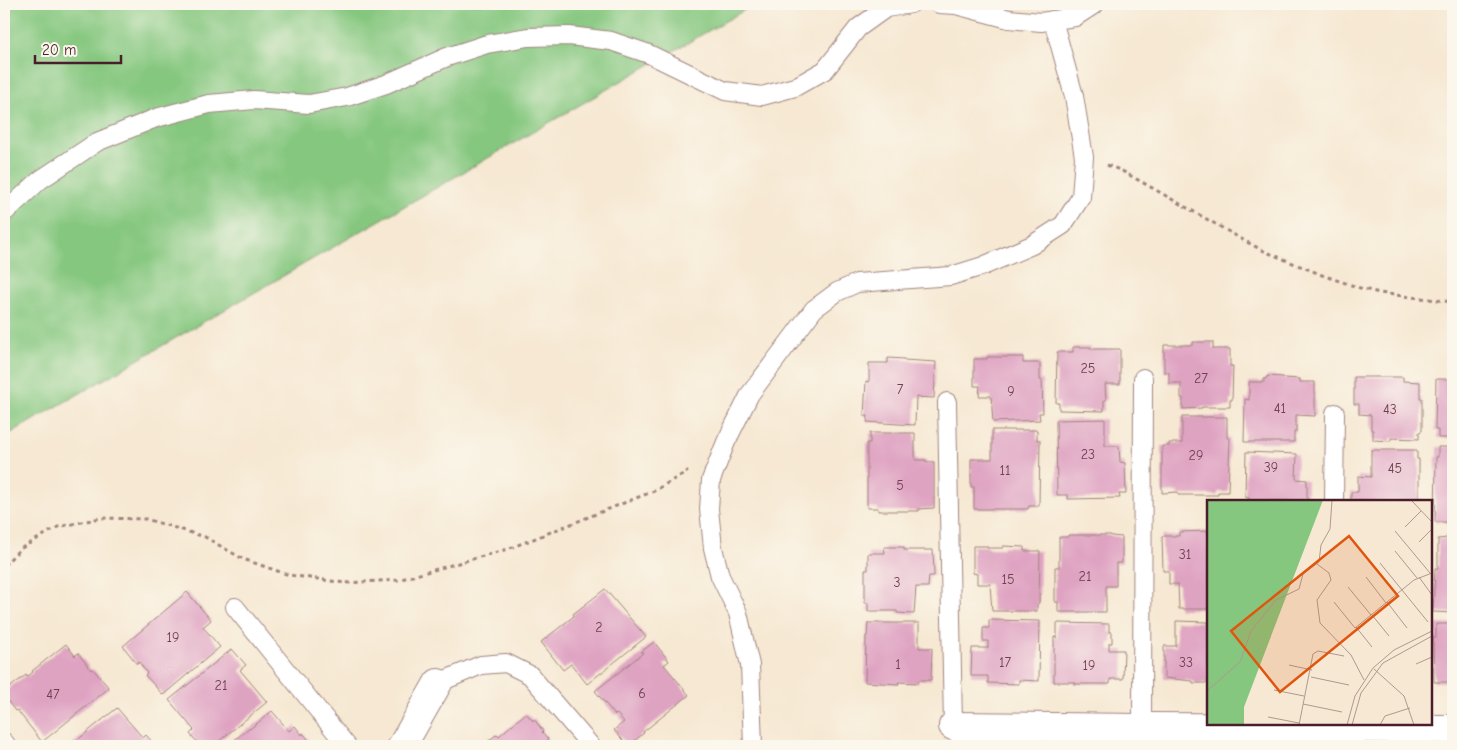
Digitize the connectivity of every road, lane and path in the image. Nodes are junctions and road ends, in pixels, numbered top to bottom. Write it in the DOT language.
graph roads {
  1 [pos="911,4"];
  2 [pos="939,4"];
  3 [pos="1095,4"];
  4 [pos="1053,20"];
  5 [pos="1084,157"];
  6 [pos="4,213"];
  7 [pos="1453,302"];
  8 [pos="1143,378"];
  9 [pos="947,402"];
  10 [pos="1335,414"];
  11 [pos="723,450"];
  12 [pos="1334,500"];
  13 [pos="4,565"];
  14 [pos="234,607"];
  15 [pos="438,683"];
  16 [pos="1453,728"];
  17 [pos="1335,732"];
  18 [pos="958,733"];
  19 [pos="1149,734"];
  20 [pos="4,742"];
  21 [pos="7,746"];
  22 [pos="347,746"];
  23 [pos="402,746"];
  24 [pos="590,746"];
  25 [pos="753,746"];
  1 -- 6 [label="lane"];
  2 -- 4 [label="lane"];
  3 -- 4 [label="lane"];
  4 -- 5 [label="lane"];
  5 -- 7 [label="path"];
  5 -- 11 [label="lane"];
  8 -- 19 [label="lane"];
  9 -- 18 [label="lane"];
  10 -- 12 [label="lane"];
  11 -- 13 [label="path"];
  11 -- 25 [label="lane"];
  14 -- 22 [label="lane"];
  15 -- 23 [label="street"];
  15 -- 24 [label="lane"];
  16 -- 17 [label="street"];
  17 -- 19 [label="street"];
  18 -- 19 [label="street"];
  20 -- 21 [label="lane"];
}
